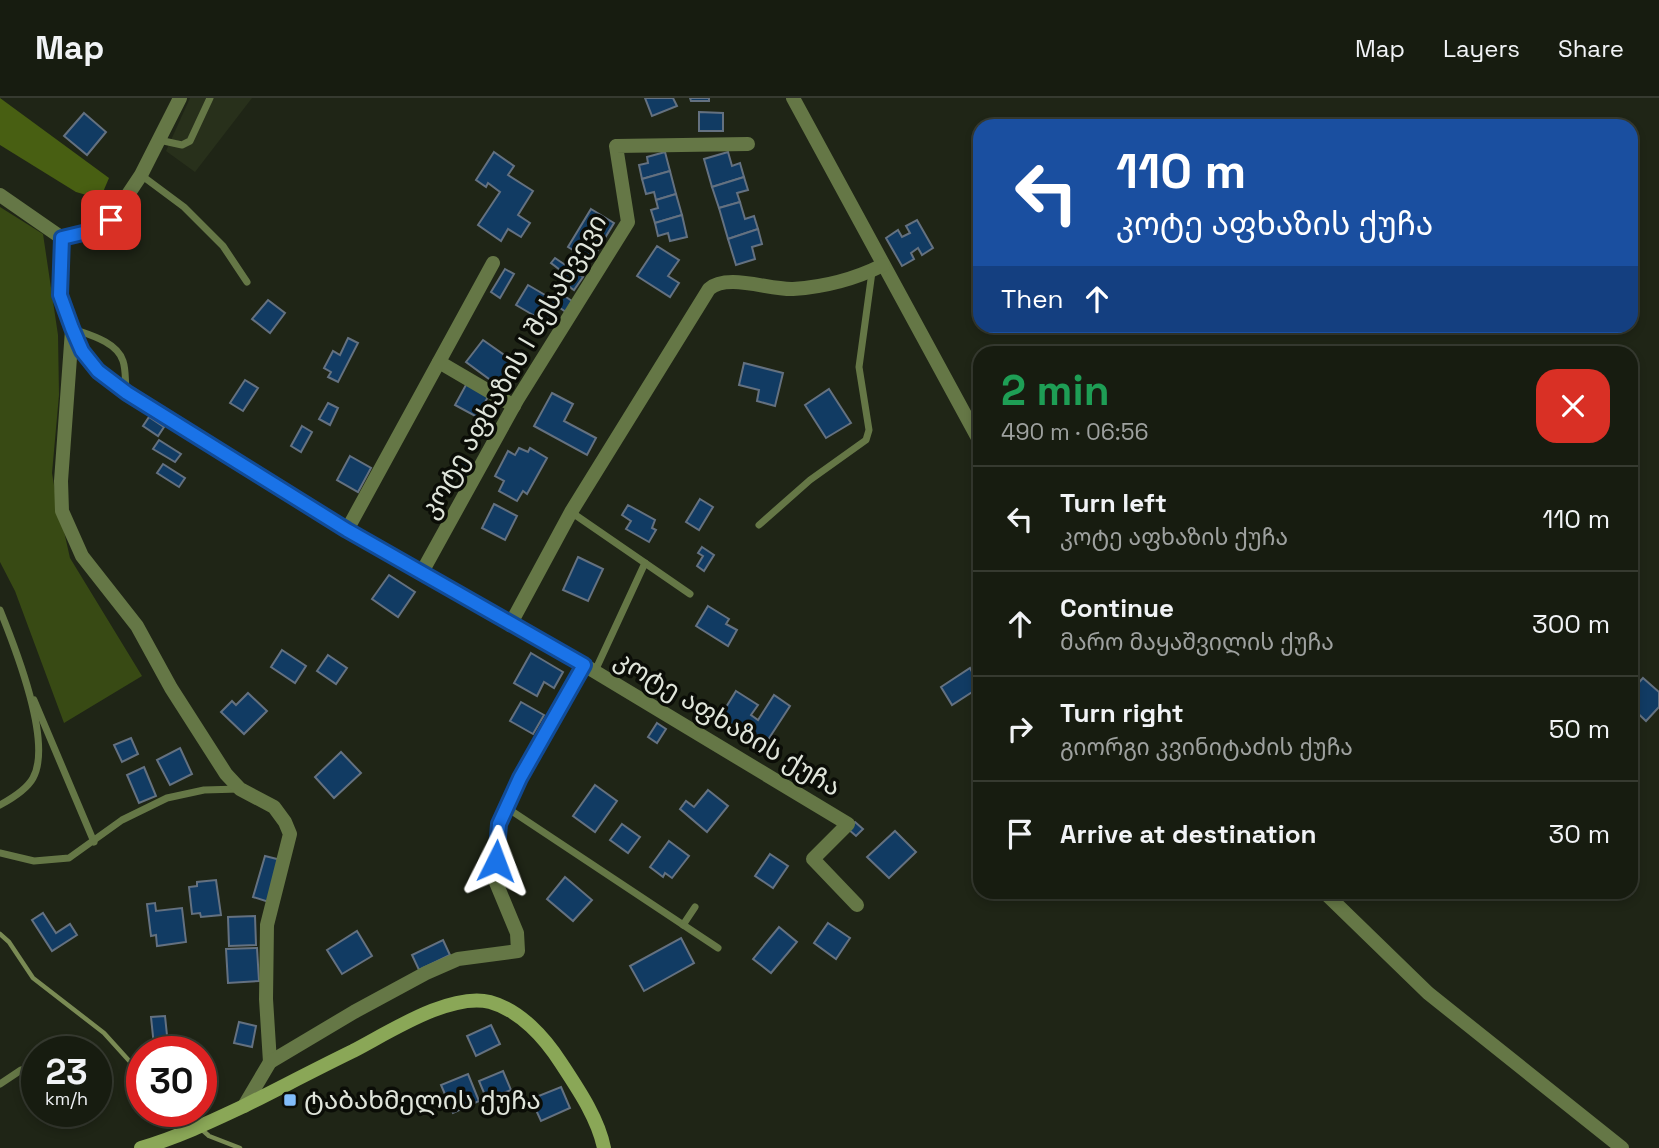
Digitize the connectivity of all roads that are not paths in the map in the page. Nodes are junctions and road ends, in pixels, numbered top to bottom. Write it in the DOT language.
graph roads {
  1 [pos="180,98"];
  2 [pos="210,98"];
  3 [pos="793,98"];
  4 [pos="159,140"];
  5 [pos="748,144"];
  6 [pos="141,175"];
  7 [pos="0,195"];
  8 [pos="62,238"];
  9 [pos="494,263"];
  10 [pos="878,268"];
  11 [pos="247,282"];
  12 [pos="72,328"];
  13 [pos="439,362"];
  14 [pos="127,393"];
  15 [pos="514,406"];
  16 [pos="973,430"];
  17 [pos="571,512"];
  18 [pos="758,525"];
  19 [pos="347,530"];
  20 [pos="645,563"];
  21 [pos="422,572"];
  22 [pos="690,594"];
  23 [pos="0,610"];
  24 [pos="510,625"];
  25 [pos="589,668"];
  26 [pos="27,683"];
  27 [pos="240,789"];
  28 [pos="0,805"];
  29 [pos="506,808"];
  30 [pos="94,842"];
  31 [pos="0,853"];
  32 [pos="1331,899"];
  33 [pos="857,905"];
  34 [pos="695,907"];
  35 [pos="683,925"];
  36 [pos="718,948"];
  37 [pos="270,1062"];
  38 [pos="21,1070"];
  39 [pos="0,1084"];
  40 [pos="244,1106"];
  41 [pos="168,1144"];
  42 [pos="141,1148"];
  43 [pos="604,1148"];
  44 [pos="1622,1148"];
  1 -- 4 [label="street"];
  2 -- 4 [label="lane"];
  3 -- 10 [label="street"];
  4 -- 6 [label="street"];
  5 -- 15 [label="street, კოტე აფხაზის I შესახვევი"];
  6 -- 8 [label="street"];
  6 -- 11 [label="lane"];
  7 -- 8 [label="street"];
  8 -- 12 [label="street, კოტე აფხაზის ქუჩა"];
  9 -- 13 [label="street"];
  10 -- 16 [label="street"];
  10 -- 17 [label="street"];
  10 -- 18 [label="lane"];
  12 -- 14 [label="street, კოტე აფხაზის ქუჩა"];
  12 -- 14 [label="lane"];
  12 -- 27 [label="street"];
  13 -- 15 [label="street"];
  13 -- 19 [label="street"];
  14 -- 19 [label="street, კოტე აფხაზის ქუჩა"];
  15 -- 21 [label="street, კოტე აფხაზის I შესახვევი"];
  17 -- 20 [label="lane"];
  17 -- 24 [label="street"];
  19 -- 21 [label="street, კოტე აფხაზის ქუჩა"];
  20 -- 22 [label="lane"];
  20 -- 25 [label="lane"];
  21 -- 24 [label="street, კოტე აფხაზის ქუჩა"];
  23 -- 26 [label="lane"];
  24 -- 25 [label="street, კოტე აფხაზის ქუჩა"];
  25 -- 29 [label="street"];
  25 -- 33 [label="street, კოტე აფხაზის ქუჩა"];
  26 -- 28 [label="lane"];
  26 -- 30 [label="lane"];
  27 -- 30 [label="lane"];
  27 -- 37 [label="street"];
  29 -- 35 [label="lane"];
  29 -- 37 [label="street"];
  30 -- 31 [label="lane"];
  32 -- 44 [label="street"];
  34 -- 35 [label="lane"];
  35 -- 36 [label="lane"];
  37 -- 40 [label="street"];
  38 -- 39 [label="lane"];
  40 -- 41 [label="main road"];
  40 -- 43 [label="main road"];
  41 -- 42 [label="main road"];
}
